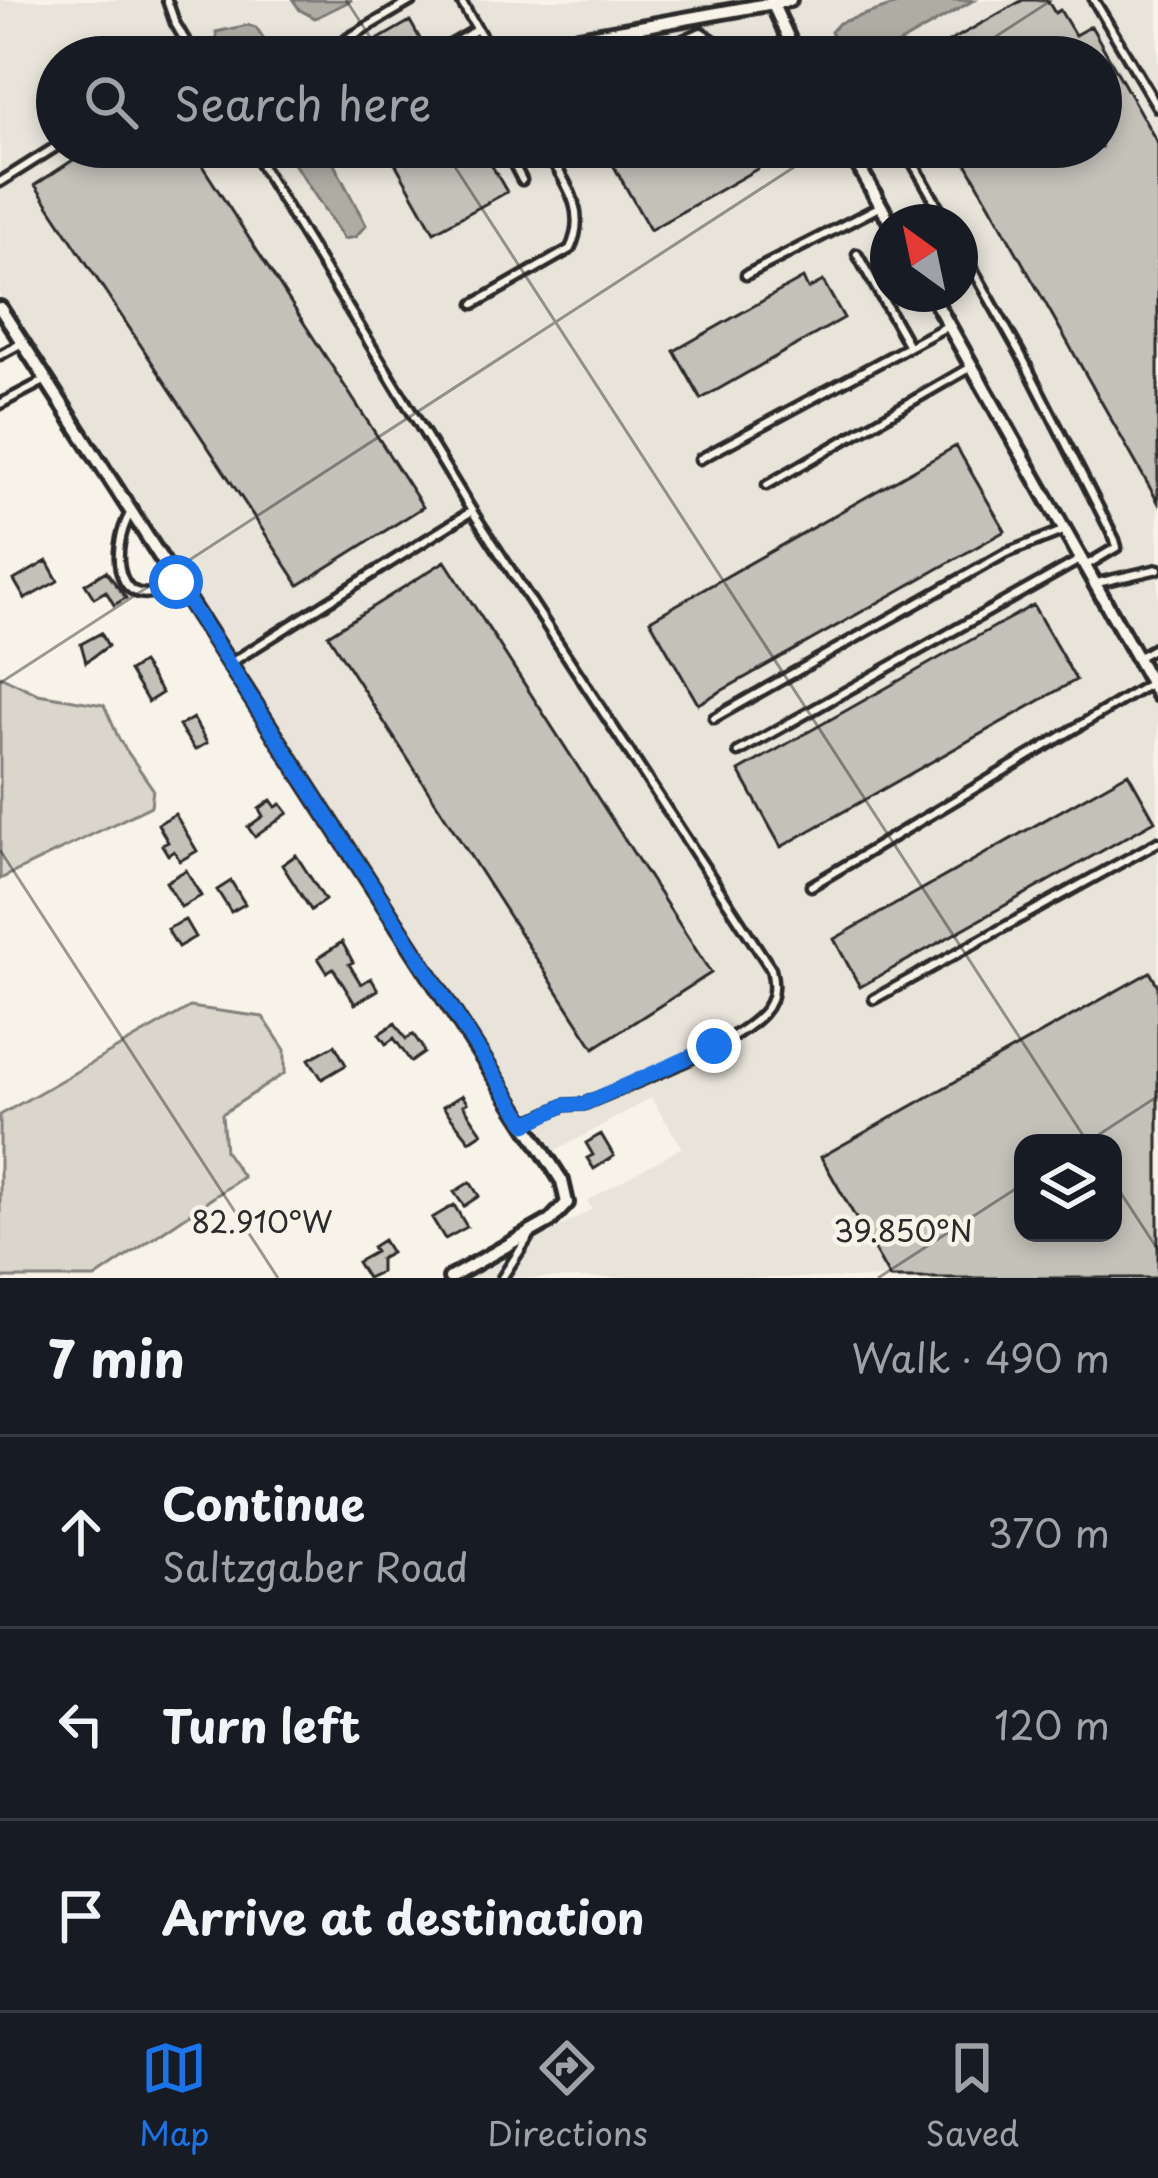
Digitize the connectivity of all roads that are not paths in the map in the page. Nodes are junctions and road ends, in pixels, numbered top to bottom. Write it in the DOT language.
graph roads {
  1 [pos="167,0"];
  2 [pos="413,0"];
  3 [pos="460,0"];
  4 [pos="790,0"];
  5 [pos="1094,0"];
  6 [pos="771,2"];
  7 [pos="698,17"];
  8 [pos="476,30"];
  9 [pos="701,32"];
  10 [pos="183,36"];
  11 [pos="352,36"];
  12 [pos="466,36"];
  13 [pos="480,36"];
  14 [pos="591,36"];
  15 [pos="692,36"];
  16 [pos="706,36"];
  17 [pos="787,36"];
  18 [pos="1115,36"];
  19 [pos="1122,48"];
  20 [pos="1158,109"];
  21 [pos="36,159"];
  22 [pos="263,168"];
  23 [pos="516,168"];
  24 [pos="556,168"];
  25 [pos="860,168"];
  26 [pos="916,168"];
  27 [pos="522,180"];
  28 [pos="0,182"];
  29 [pos="880,204"];
  30 [pos="936,204"];
  31 [pos="870,212"];
  32 [pos="857,254"];
  33 [pos="746,274"];
  34 [pos="978,278"];
  35 [pos="474,304"];
  36 [pos="0,308"];
  37 [pos="941,312"];
  38 [pos="949,325"];
  39 [pos="22,343"];
  40 [pos="909,346"];
  41 [pos="0,355"];
  42 [pos="972,366"];
  43 [pos="46,380"];
  44 [pos="0,404"];
  45 [pos="700,459"];
  46 [pos="766,485"];
  47 [pos="472,511"];
  48 [pos="131,512"];
  49 [pos="1065,530"];
  50 [pos="1083,562"];
  51 [pos="1158,568"];
  52 [pos="176,582"];
  53 [pos="1095,583"];
  54 [pos="1158,646"];
  55 [pos="1137,658"];
  56 [pos="229,664"];
  57 [pos="1155,689"];
  58 [pos="714,718"];
  59 [pos="738,752"];
  60 [pos="1158,842"];
  61 [pos="811,886"];
  62 [pos="874,1000"];
  63 [pos="526,1124"];
  64 [pos="531,1232"];
  65 [pos="450,1278"];
  66 [pos="502,1278"];
  1 -- 10 [label="lane"];
  2 -- 11 [label="lane"];
  3 -- 8 [label="lane"];
  4 -- 6 [label="street"];
  5 -- 18 [label="lane"];
  6 -- 7 [label="street"];
  6 -- 17 [label="street"];
  7 -- 9 [label="lane"];
  7 -- 14 [label="street"];
  8 -- 12 [label="lane"];
  8 -- 13 [label="lane"];
  9 -- 15 [label="lane"];
  9 -- 16 [label="lane"];
  19 -- 20 [label="lane"];
  21 -- 28 [label="lane"];
  22 -- 47 [label="lane"];
  23 -- 27 [label="lane"];
  24 -- 35 [label="lane"];
  25 -- 29 [label="street"];
  26 -- 30 [label="lane"];
  31 -- 33 [label="lane"];
  32 -- 40 [label="lane"];
  34 -- 50 [label="lane"];
  36 -- 39 [label="street"];
  37 -- 38 [label="street"];
  38 -- 40 [label="lane"];
  38 -- 42 [label="street"];
  39 -- 41 [label="lane"];
  39 -- 43 [label="street"];
  40 -- 45 [label="lane"];
  42 -- 46 [label="lane"];
  42 -- 49 [label="street"];
  43 -- 44 [label="lane"];
  43 -- 48 [label="street"];
  47 -- 56 [label="lane"];
  47 -- 63 [label="lane"];
  48 -- 52 [label="street"];
  48 -- 52 [label="lane"];
  49 -- 50 [label="street"];
  49 -- 58 [label="lane"];
  50 -- 53 [label="street"];
  50 -- 59 [label="lane"];
  51 -- 53 [label="lane"];
  52 -- 56 [label="street"];
  53 -- 55 [label="street"];
  54 -- 55 [label="lane"];
  55 -- 57 [label="street"];
  56 -- 63 [label="street"];
  57 -- 61 [label="lane"];
  60 -- 62 [label="lane"];
  63 -- 64 [label="street"];
  64 -- 65 [label="street"];
  64 -- 66 [label="lane"];
}
